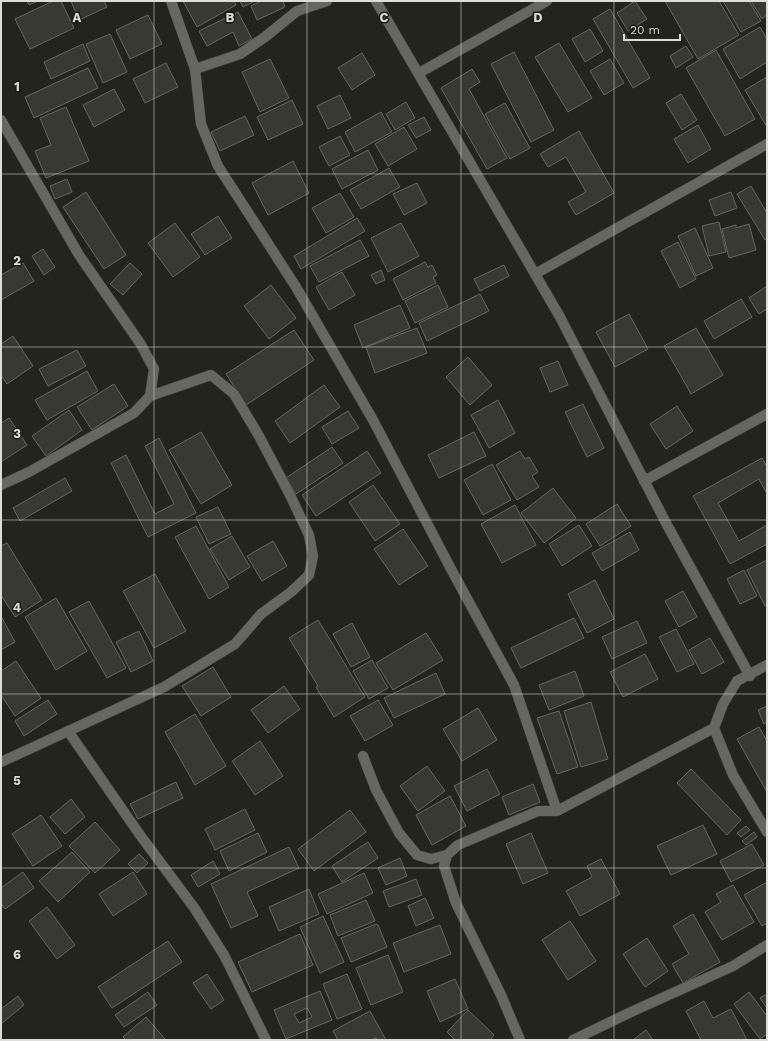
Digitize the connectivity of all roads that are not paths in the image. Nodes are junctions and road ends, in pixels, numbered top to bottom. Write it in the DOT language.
graph roads {
  1 [pos="171,1"];
  2 [pos="327,1"];
  3 [pos="376,1"];
  4 [pos="546,1"];
  5 [pos="195,69"];
  6 [pos="419,73"];
  7 [pos="1,120"];
  8 [pos="767,144"];
  9 [pos="535,274"];
  10 [pos="150,396"];
  11 [pos="767,414"];
  12 [pos="644,481"];
  13 [pos="1,486"];
  14 [pos="767,665"];
  15 [pos="750,676"];
  16 [pos="714,728"];
  17 [pos="68,731"];
  18 [pos="363,756"];
  19 [pos="1,762"];
  20 [pos="557,810"];
  21 [pos="767,832"];
  22 [pos="447,855"];
  23 [pos="767,945"];
  24 [pos="266,1040"];
  25 [pos="520,1040"];
  26 [pos="573,1040"];
  1 -- 5 [label="street"];
  2 -- 5 [label="street"];
  3 -- 6 [label="street"];
  4 -- 6 [label="street"];
  5 -- 20 [label="street"];
  6 -- 9 [label="street"];
  7 -- 10 [label="street"];
  8 -- 9 [label="street"];
  9 -- 12 [label="street"];
  10 -- 13 [label="street"];
  10 -- 17 [label="street"];
  11 -- 12 [label="street"];
  12 -- 15 [label="street"];
  14 -- 15 [label="street"];
  15 -- 16 [label="street"];
  16 -- 20 [label="street"];
  16 -- 21 [label="street"];
  17 -- 19 [label="street"];
  17 -- 24 [label="street"];
  18 -- 22 [label="street"];
  20 -- 22 [label="street"];
  22 -- 25 [label="street"];
  23 -- 26 [label="street"];
}
